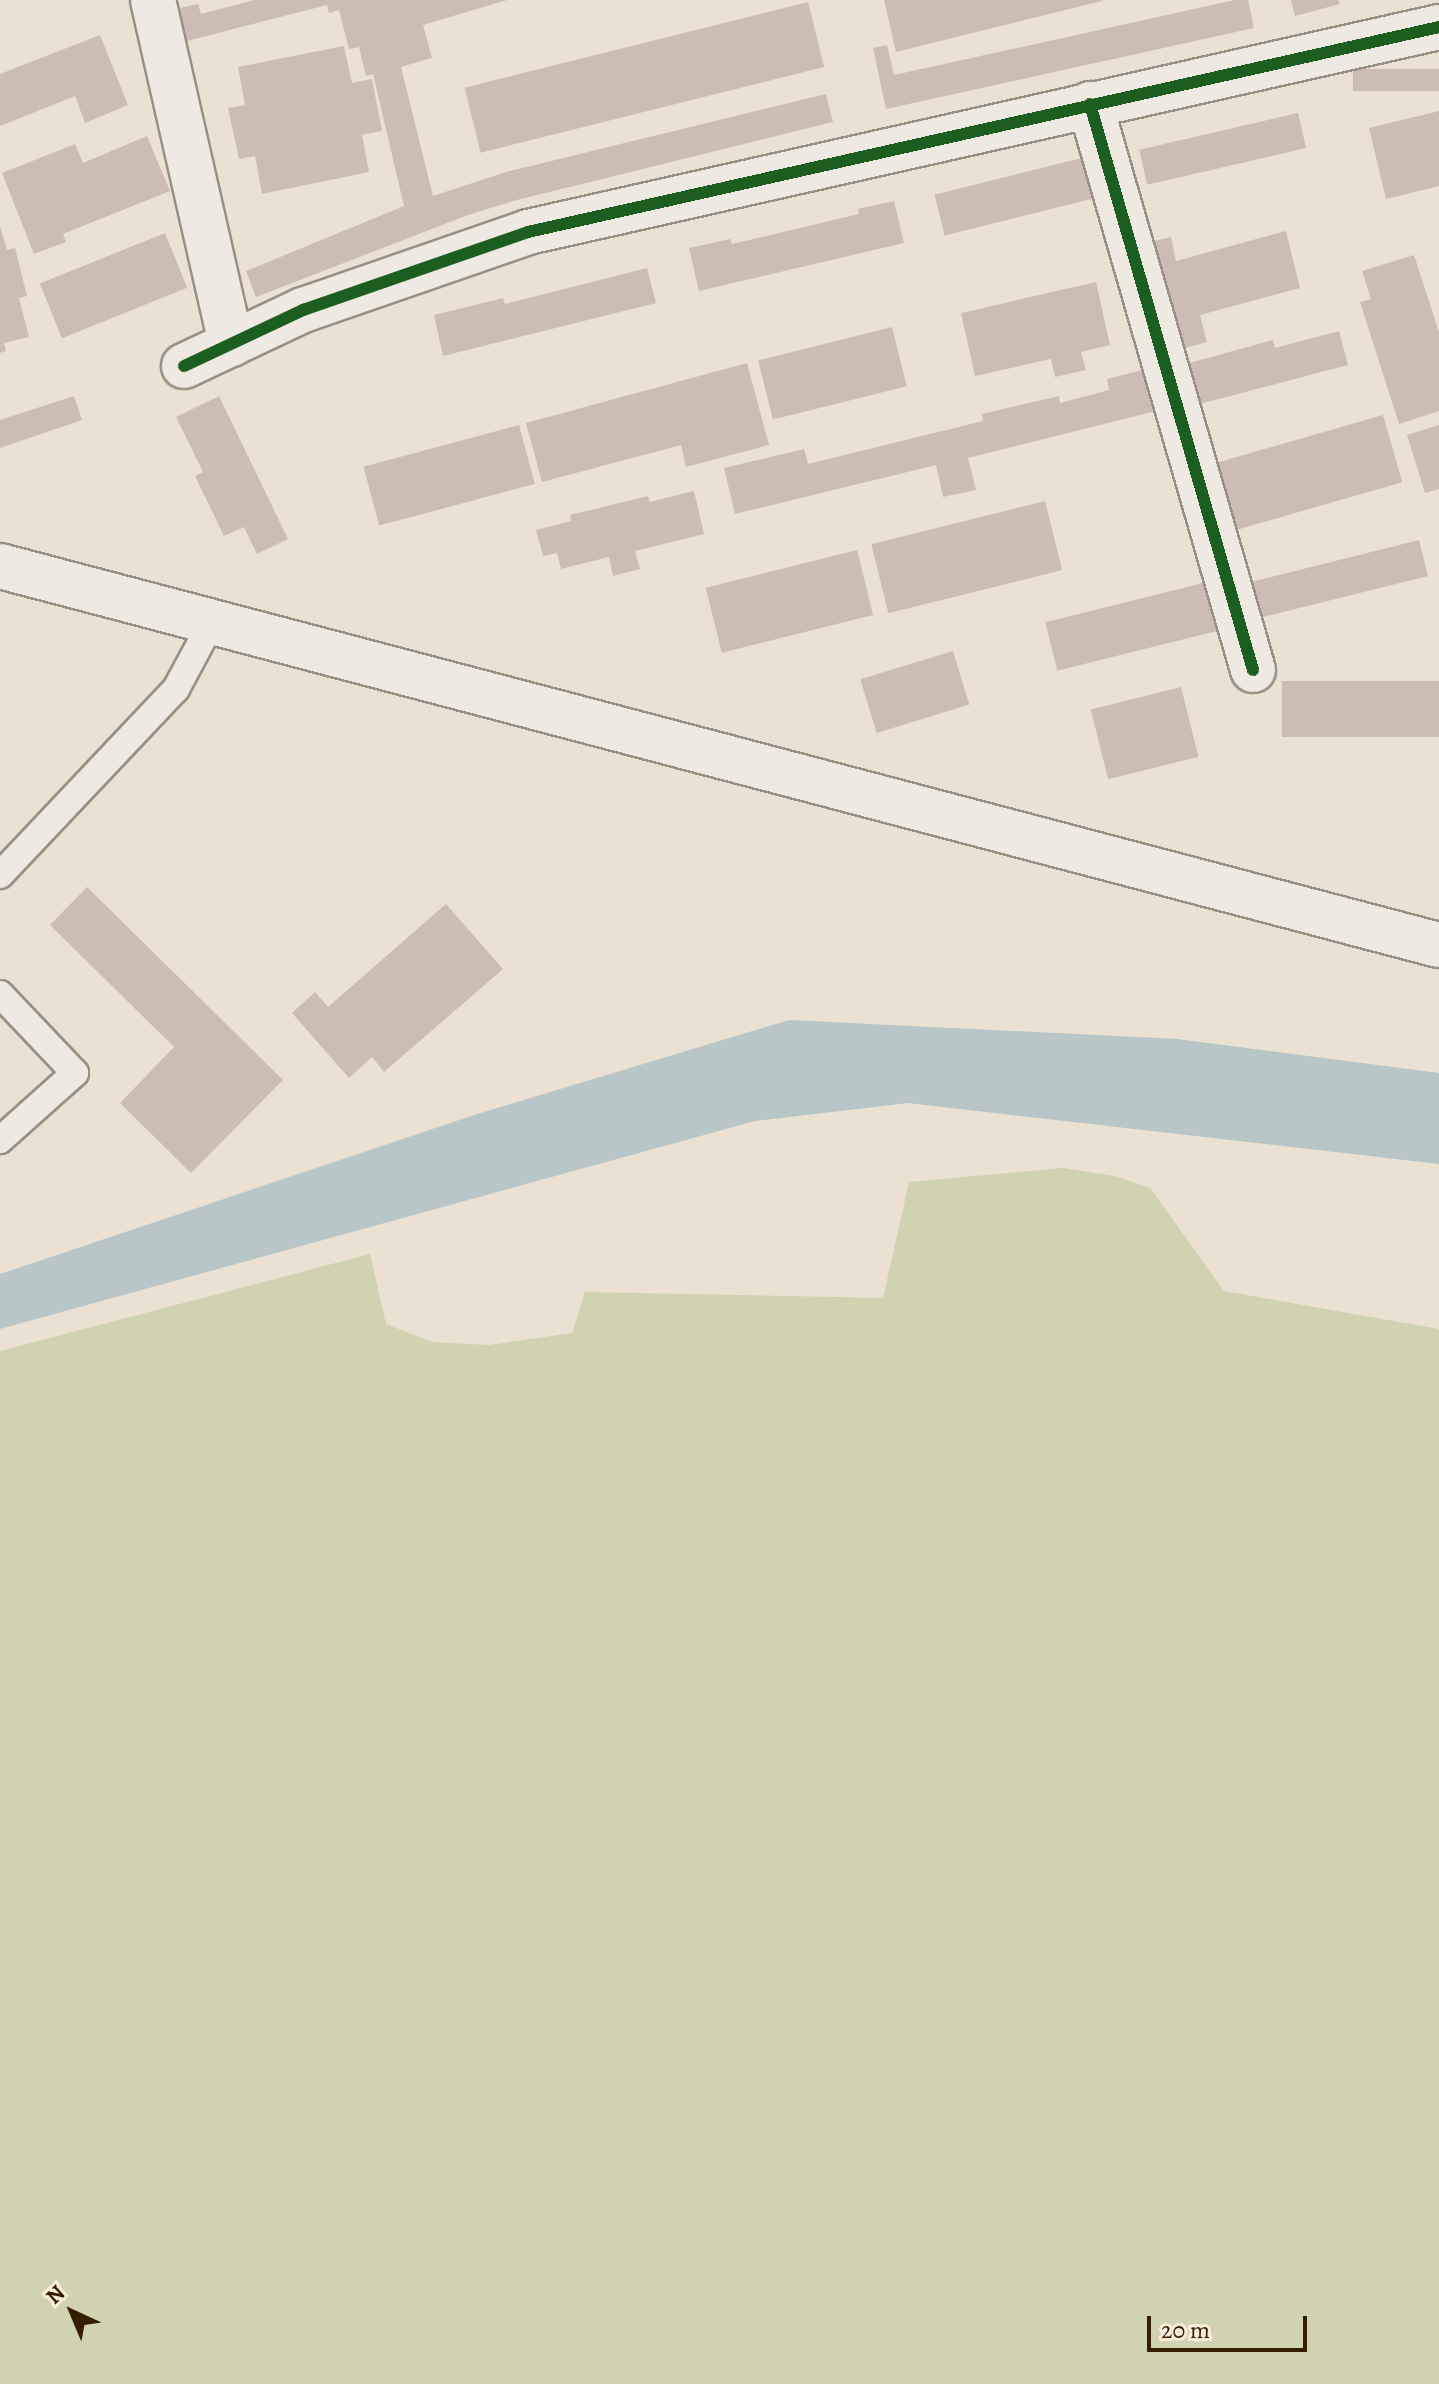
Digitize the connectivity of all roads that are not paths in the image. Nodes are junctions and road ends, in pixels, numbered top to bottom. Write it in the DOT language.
graph roads {
  1 [pos="153,0"];
  2 [pos="1439,27"];
  3 [pos="1090,104"];
  4 [pos="231,344"];
  5 [pos="184,366"];
  6 [pos="0,566"];
  7 [pos="212,622"];
  8 [pos="1253,670"];
  9 [pos="0,875"];
  10 [pos="1439,945"];
  11 [pos="0,994"];
  12 [pos="0,1140"];
  1 -- 4 [label="street"];
  2 -- 3 [label="street"];
  3 -- 4 [label="street"];
  3 -- 8 [label="street"];
  4 -- 5 [label="street"];
  6 -- 7 [label="street"];
  7 -- 9 [label="lane"];
  7 -- 10 [label="street"];
  11 -- 12 [label="lane"];
}
